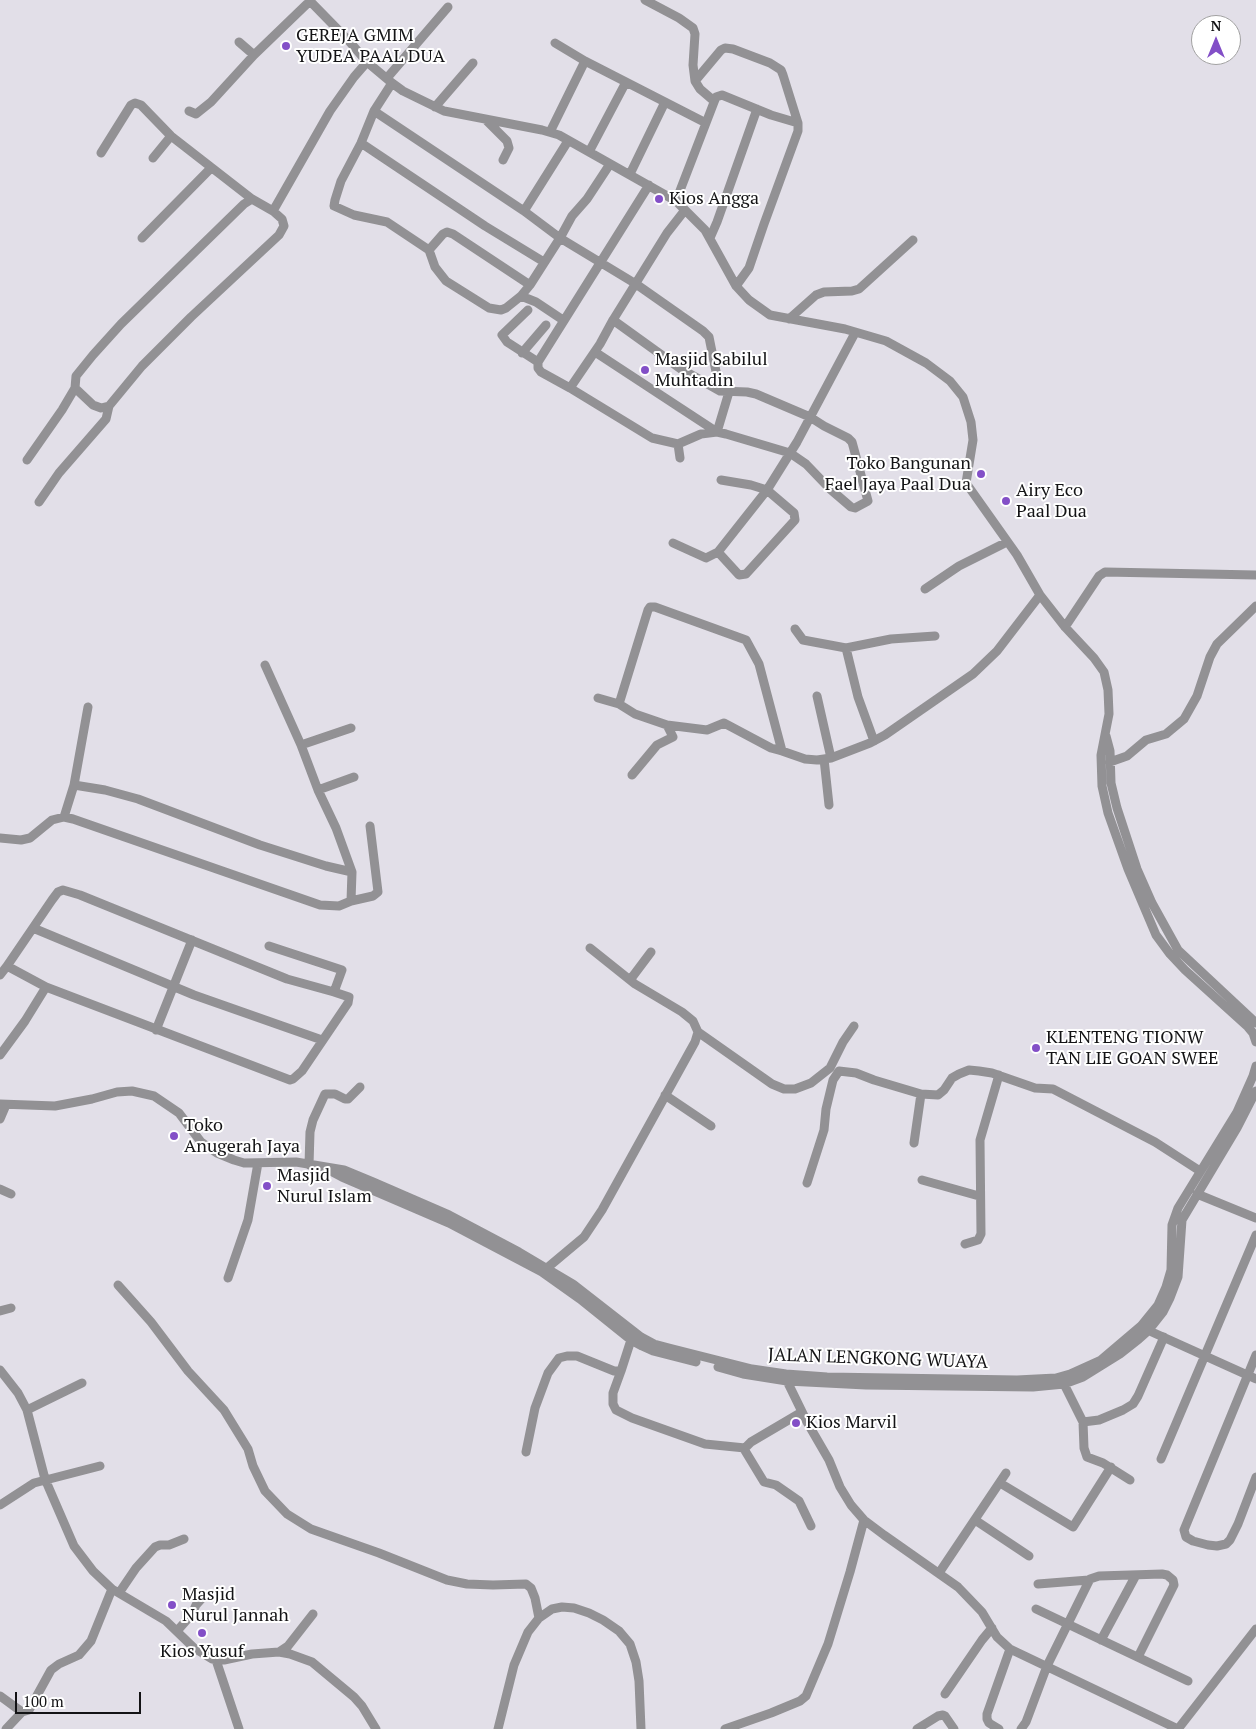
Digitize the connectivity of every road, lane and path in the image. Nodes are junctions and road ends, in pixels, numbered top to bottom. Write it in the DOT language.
graph roads {
  1 [pos="309,0"];
  2 [pos="645,0"];
  3 [pos="448,7"];
  4 [pos="239,42"];
  5 [pos="555,43"];
  6 [pos="254,55"];
  7 [pos="585,61"];
  8 [pos="367,62"];
  9 [pos="473,63"];
  10 [pos="389,81"];
  11 [pos="695,81"];
  12 [pos="626,82"];
  13 [pos="714,101"];
  14 [pos="665,102"];
  15 [pos="435,107"];
  16 [pos="758,109"];
  17 [pos="189,111"];
  18 [pos="374,111"];
  19 [pos="487,120"];
  20 [pos="798,123"];
  21 [pos="706,124"];
  22 [pos="550,132"];
  23 [pos="171,136"];
  24 [pos="568,141"];
  25 [pos="361,143"];
  26 [pos="589,152"];
  27 [pos="101,153"];
  28 [pos="153,158"];
  29 [pos="502,160"];
  30 [pos="610,164"];
  31 [pos="211,168"];
  32 [pos="630,174"];
  33 [pos="649,185"];
  34 [pos="252,199"];
  35 [pos="676,201"];
  36 [pos="684,210"];
  37 [pos="273,212"];
  38 [pos="524,212"];
  39 [pos="142,238"];
  40 [pos="560,238"];
  41 [pos="710,238"];
  42 [pos="913,240"];
  43 [pos="429,250"];
  44 [pos="544,262"];
  45 [pos="600,262"];
  46 [pos="636,284"];
  47 [pos="530,285"];
  48 [pos="736,286"];
  49 [pos="521,296"];
  50 [pos="528,310"];
  51 [pos="563,320"];
  52 [pos="613,320"];
  53 [pos="789,320"];
  54 [pos="546,324"];
  55 [pos="855,332"];
  56 [pos="595,352"];
  57 [pos="522,353"];
  58 [pos="538,362"];
  59 [pos="76,388"];
  60 [pos="570,388"];
  61 [pos="724,392"];
  62 [pos="109,406"];
  63 [pos="810,417"];
  64 [pos="717,432"];
  65 [pos="678,444"];
  66 [pos="790,453"];
  67 [pos="680,458"];
  68 [pos="26,460"];
  69 [pos="722,480"];
  70 [pos="767,490"];
  71 [pos="39,502"];
  72 [pos="1008,542"];
  73 [pos="673,543"];
  74 [pos="718,552"];
  75 [pos="1256,575"];
  76 [pos="924,590"];
  77 [pos="1040,595"];
  78 [pos="1256,606"];
  79 [pos="1065,627"];
  80 [pos="795,629"];
  81 [pos="935,636"];
  82 [pos="846,648"];
  83 [pos="264,665"];
  84 [pos="817,696"];
  85 [pos="598,698"];
  86 [pos="619,704"];
  87 [pos="88,707"];
  88 [pos="667,725"];
  89 [pos="351,728"];
  90 [pos="1105,731"];
  91 [pos="874,741"];
  92 [pos="302,745"];
  93 [pos="782,751"];
  94 [pos="828,759"];
  95 [pos="1110,762"];
  96 [pos="632,775"];
  97 [pos="354,777"];
  98 [pos="74,785"];
  99 [pos="318,790"];
  100 [pos="829,805"];
  101 [pos="64,817"];
  102 [pos="370,826"];
  103 [pos="1127,836"];
  104 [pos="0,838"];
  105 [pos="1117,839"];
  106 [pos="352,872"];
  107 [pos="351,901"];
  108 [pos="33,928"];
  109 [pos="192,940"];
  110 [pos="269,946"];
  111 [pos="590,948"];
  112 [pos="651,952"];
  113 [pos="7,966"];
  114 [pos="0,975"];
  115 [pos="630,980"];
  116 [pos="173,986"];
  117 [pos="46,987"];
  118 [pos="334,992"];
  119 [pos="1256,1023"];
  120 [pos="854,1026"];
  121 [pos="156,1030"];
  122 [pos="698,1032"];
  123 [pos="322,1040"];
  124 [pos="1256,1042"];
  125 [pos="0,1055"];
  126 [pos="1256,1066"];
  127 [pos="999,1075"];
  128 [pos="360,1087"];
  129 [pos="1256,1091"];
  130 [pos="921,1094"];
  131 [pos="665,1095"];
  132 [pos="3,1105"];
  133 [pos="0,1119"];
  134 [pos="712,1126"];
  135 [pos="914,1143"];
  136 [pos="258,1163"];
  137 [pos="309,1165"];
  138 [pos="327,1169"];
  139 [pos="1200,1171"];
  140 [pos="922,1180"];
  141 [pos="806,1183"];
  142 [pos="0,1189"];
  143 [pos="11,1194"];
  144 [pos="1197,1194"];
  145 [pos="979,1196"];
  146 [pos="1256,1218"];
  147 [pos="1256,1235"];
  148 [pos="965,1244"];
  149 [pos="547,1268"];
  150 [pos="228,1278"];
  151 [pos="118,1285"];
  152 [pos="11,1308"];
  153 [pos="0,1311"];
  154 [pos="1144,1329"];
  155 [pos="1164,1337"];
  156 [pos="631,1340"];
  157 [pos="1256,1355"];
  158 [pos="1206,1357"];
  159 [pos="0,1370"];
  160 [pos="621,1371"];
  161 [pos="1252,1377"];
  162 [pos="786,1378"];
  163 [pos="82,1383"];
  164 [pos="1064,1384"];
  165 [pos="27,1410"];
  166 [pos="802,1412"];
  167 [pos="1083,1422"];
  168 [pos="745,1448"];
  169 [pos="526,1452"];
  170 [pos="1161,1459"];
  171 [pos="100,1466"];
  172 [pos="1111,1468"];
  173 [pos="1006,1473"];
  174 [pos="1256,1477"];
  175 [pos="45,1478"];
  176 [pos="1130,1480"];
  177 [pos="1000,1483"];
  178 [pos="0,1506"];
  179 [pos="864,1520"];
  180 [pos="975,1520"];
  181 [pos="811,1526"];
  182 [pos="184,1539"];
  183 [pos="1029,1556"];
  184 [pos="939,1573"];
  185 [pos="1136,1574"];
  186 [pos="1089,1580"];
  187 [pos="1038,1584"];
  188 [pos="116,1591"];
  189 [pos="204,1596"];
  190 [pos="1036,1609"];
  191 [pos="313,1614"];
  192 [pos="539,1618"];
  193 [pos="1068,1624"];
  194 [pos="992,1628"];
  195 [pos="1256,1629"];
  196 [pos="177,1631"];
  197 [pos="1101,1640"];
  198 [pos="1010,1649"];
  199 [pos="279,1652"];
  200 [pos="1138,1658"];
  201 [pos="216,1660"];
  202 [pos="1047,1666"];
  203 [pos="1188,1681"];
  204 [pos="945,1694"];
  205 [pos="0,1696"];
  206 [pos="22,1712"];
  207 [pos="6,1729"];
  208 [pos="239,1729"];
  209 [pos="376,1729"];
  210 [pos="498,1729"];
  211 [pos="641,1729"];
  212 [pos="725,1729"];
  213 [pos="917,1729"];
  214 [pos="954,1729"];
  215 [pos="999,1729"];
  216 [pos="1021,1729"];
  217 [pos="1178,1729"];
  1 -- 6 [label="street"];
  1 -- 8 [label="street"];
  2 -- 11 [label="street"];
  3 -- 10 [label="street"];
  4 -- 6 [label="street"];
  5 -- 7 [label="street"];
  6 -- 17 [label="street"];
  7 -- 12 [label="street"];
  7 -- 22 [label="street"];
  8 -- 10 [label="street"];
  8 -- 37 [label="street"];
  9 -- 15 [label="street"];
  10 -- 15 [label="street"];
  10 -- 18 [label="street"];
  11 -- 13 [label="street"];
  11 -- 20 [label="street"];
  12 -- 14 [label="street"];
  12 -- 26 [label="street"];
  13 -- 16 [label="street"];
  13 -- 21 [label="street"];
  14 -- 21 [label="street"];
  14 -- 32 [label="street"];
  15 -- 19 [label="street"];
  16 -- 20 [label="street"];
  16 -- 41 [label="street"];
  18 -- 25 [label="street"];
  18 -- 38 [label="street"];
  19 -- 22 [label="street"];
  19 -- 29 [label="street"];
  20 -- 48 [label="street"];
  21 -- 35 [label="street"];
  22 -- 24 [label="street"];
  23 -- 27 [label="street"];
  23 -- 28 [label="street"];
  23 -- 31 [label="street"];
  24 -- 26 [label="street"];
  24 -- 38 [label="street"];
  25 -- 43 [label="street"];
  25 -- 44 [label="street"];
  26 -- 30 [label="street"];
  30 -- 32 [label="street"];
  30 -- 40 [label="street"];
  31 -- 34 [label="street"];
  31 -- 39 [label="street"];
  32 -- 33 [label="street"];
  33 -- 35 [label="street"];
  33 -- 45 [label="street"];
  34 -- 37 [label="street"];
  34 -- 59 [label="street"];
  35 -- 36 [label="street"];
  36 -- 41 [label="street"];
  36 -- 46 [label="street"];
  37 -- 62 [label="street"];
  38 -- 40 [label="street"];
  40 -- 44 [label="street"];
  40 -- 45 [label="street"];
  41 -- 48 [label="street"];
  42 -- 53 [label="street"];
  43 -- 47 [label="street"];
  43 -- 49 [label="street"];
  44 -- 47 [label="street"];
  45 -- 46 [label="street"];
  45 -- 51 [label="street"];
  46 -- 52 [label="street"];
  46 -- 61 [label="street"];
  47 -- 49 [label="street"];
  48 -- 53 [label="street"];
  49 -- 51 [label="street"];
  50 -- 57 [label="street"];
  51 -- 58 [label="street"];
  52 -- 56 [label="street"];
  52 -- 61 [label="street"];
  53 -- 55 [label="street"];
  54 -- 57 [label="street"];
  55 -- 63 [label="street"];
  55 -- 72 [label="street"];
  56 -- 60 [label="street"];
  56 -- 64 [label="street"];
  57 -- 58 [label="street"];
  58 -- 60 [label="street"];
  59 -- 62 [label="street"];
  59 -- 68 [label="street"];
  60 -- 65 [label="street"];
  61 -- 63 [label="street"];
  61 -- 64 [label="street"];
  62 -- 71 [label="street"];
  63 -- 66 [label="street"];
  63 -- 66 [label="street"];
  64 -- 65 [label="street"];
  64 -- 66 [label="street"];
  65 -- 67 [label="street"];
  66 -- 70 [label="street"];
  69 -- 70 [label="street"];
  70 -- 74 [label="street"];
  70 -- 74 [label="street"];
  72 -- 76 [label="street"];
  72 -- 77 [label="street"];
  73 -- 74 [label="street"];
  75 -- 79 [label="street"];
  77 -- 79 [label="street"];
  77 -- 91 [label="street"];
  78 -- 95 [label="street"];
  79 -- 90 [label="street"];
  80 -- 82 [label="street"];
  81 -- 82 [label="street"];
  82 -- 91 [label="street"];
  83 -- 92 [label="street"];
  84 -- 94 [label="street"];
  85 -- 86 [label="street"];
  86 -- 88 [label="street"];
  86 -- 93 [label="street"];
  87 -- 98 [label="street"];
  88 -- 93 [label="street"];
  88 -- 96 [label="street"];
  89 -- 92 [label="street"];
  90 -- 95 [label="street"];
  90 -- 105 [label="street"];
  91 -- 94 [label="street"];
  92 -- 99 [label="street"];
  93 -- 94 [label="street"];
  94 -- 100 [label="street"];
  95 -- 103 [label="street"];
  97 -- 99 [label="street"];
  98 -- 101 [label="street"];
  98 -- 106 [label="street"];
  99 -- 106 [label="street"];
  101 -- 104 [label="street"];
  101 -- 107 [label="street"];
  102 -- 107 [label="street"];
  103 -- 105 [label="street"];
  103 -- 119 [label="street"];
  105 -- 124 [label="street"];
  106 -- 107 [label="street"];
  108 -- 109 [label="street"];
  108 -- 113 [label="street"];
  108 -- 116 [label="street"];
  109 -- 116 [label="street"];
  109 -- 118 [label="street"];
  110 -- 118 [label="street"];
  111 -- 115 [label="street"];
  112 -- 115 [label="street"];
  113 -- 114 [label="street"];
  113 -- 117 [label="street"];
  115 -- 122 [label="street"];
  116 -- 121 [label="street"];
  116 -- 123 [label="street"];
  117 -- 121 [label="street"];
  117 -- 125 [label="street"];
  118 -- 123 [label="street"];
  120 -- 122 [label="street"];
  121 -- 123 [label="street"];
  122 -- 131 [label="street"];
  126 -- 139 [label="street, JALAN LENGKONG WUAYA"];
  127 -- 130 [label="street"];
  127 -- 139 [label="street"];
  127 -- 145 [label="street"];
  128 -- 137 [label="street"];
  129 -- 144 [label="street, JALAN LENGKONG WUAYA"];
  130 -- 135 [label="street"];
  130 -- 141 [label="street"];
  131 -- 134 [label="street"];
  131 -- 149 [label="street"];
  132 -- 133 [label="street"];
  132 -- 136 [label="street, JALAN LENGKONG WUAYA"];
  136 -- 137 [label="street, JALAN LENGKONG WUAYA"];
  136 -- 150 [label="street"];
  137 -- 138 [label="street, JALAN LENGKONG WUAYA"];
  138 -- 149 [label="street, JALAN LENGKONG WUAYA"];
  138 -- 156 [label="street, JALAN LENGKONG WUAYA"];
  139 -- 154 [label="street, JALAN LENGKONG WUAYA"];
  140 -- 145 [label="street"];
  142 -- 143 [label="street"];
  144 -- 146 [label="street"];
  144 -- 154 [label="street, JALAN LENGKONG WUAYA"];
  145 -- 148 [label="street"];
  147 -- 158 [label="street"];
  149 -- 162 [label="street, JALAN LENGKONG WUAYA"];
  151 -- 192 [label="street"];
  152 -- 153 [label="street"];
  154 -- 155 [label="street"];
  154 -- 162 [label="street, JALAN LENGKONG WUAYA"];
  154 -- 164 [label="street, JALAN LENGKONG WUAYA"];
  155 -- 158 [label="street"];
  155 -- 167 [label="street"];
  156 -- 160 [label="street"];
  156 -- 162 [label="street, JALAN LENGKONG WUAYA"];
  157 -- 161 [label="street"];
  158 -- 161 [label="street"];
  158 -- 170 [label="street"];
  159 -- 165 [label="street"];
  160 -- 168 [label="street"];
  160 -- 169 [label="street"];
  161 -- 174 [label="street"];
  162 -- 164 [label="street, JALAN LENGKONG WUAYA"];
  162 -- 166 [label="street"];
  163 -- 165 [label="street"];
  164 -- 167 [label="street"];
  165 -- 175 [label="street"];
  166 -- 168 [label="street"];
  166 -- 179 [label="street"];
  167 -- 172 [label="street"];
  168 -- 181 [label="street"];
  171 -- 175 [label="street"];
  172 -- 176 [label="street"];
  172 -- 177 [label="street"];
  173 -- 177 [label="street"];
  175 -- 178 [label="street"];
  175 -- 188 [label="street"];
  177 -- 180 [label="street"];
  179 -- 184 [label="street"];
  179 -- 212 [label="street"];
  180 -- 183 [label="street"];
  180 -- 184 [label="street"];
  182 -- 188 [label="street"];
  184 -- 194 [label="street"];
  185 -- 186 [label="street"];
  185 -- 197 [label="street"];
  185 -- 200 [label="street"];
  186 -- 187 [label="street"];
  186 -- 193 [label="street"];
  188 -- 196 [label="street"];
  188 -- 206 [label="street"];
  189 -- 196 [label="street"];
  190 -- 193 [label="street"];
  191 -- 199 [label="street"];
  192 -- 210 [label="street"];
  192 -- 211 [label="street"];
  193 -- 197 [label="street"];
  193 -- 202 [label="street"];
  194 -- 198 [label="street"];
  194 -- 204 [label="street"];
  195 -- 217 [label="street"];
  196 -- 201 [label="street"];
  197 -- 200 [label="street"];
  198 -- 202 [label="street"];
  198 -- 215 [label="street"];
  199 -- 201 [label="street"];
  199 -- 209 [label="street"];
  200 -- 203 [label="street"];
  201 -- 208 [label="street"];
  202 -- 216 [label="street"];
  202 -- 217 [label="street"];
  205 -- 206 [label="street"];
  206 -- 207 [label="street"];
  213 -- 214 [label="street"];
}
